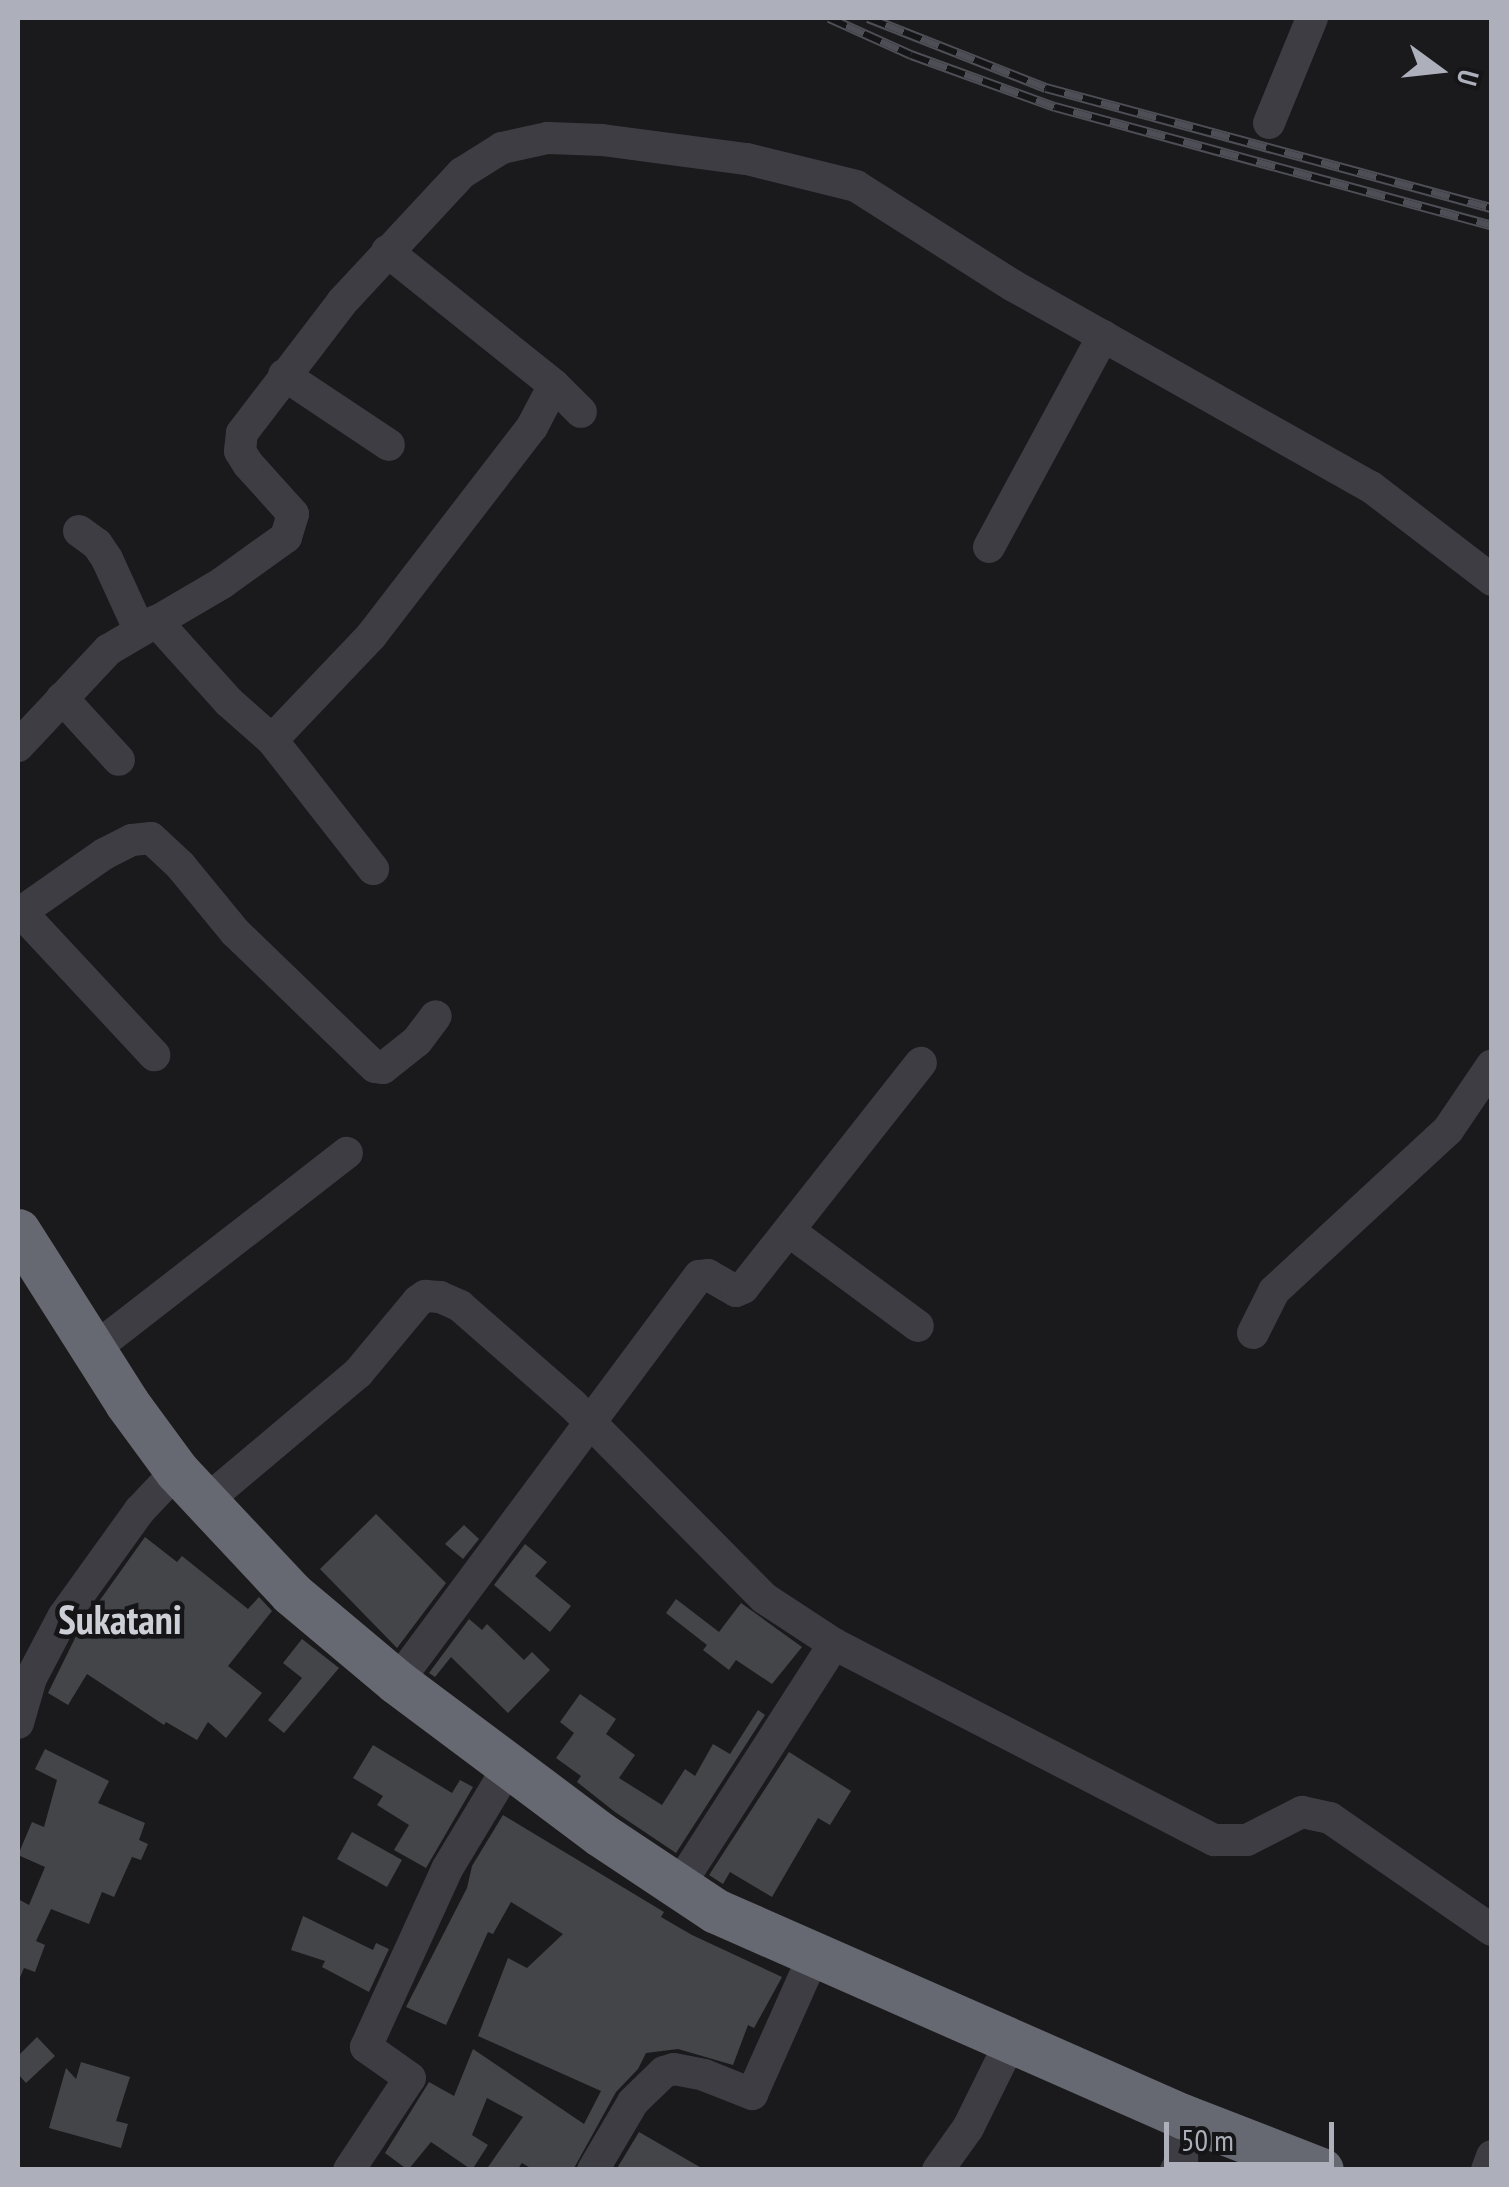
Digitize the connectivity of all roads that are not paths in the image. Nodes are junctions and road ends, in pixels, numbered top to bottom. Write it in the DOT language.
graph roads {
  1 [pos="1312,18"];
  2 [pos="1269,123"];
  3 [pos="387,250"];
  4 [pos="1103,336"];
  5 [pos="284,375"];
  6 [pos="554,385"];
  7 [pos="581,412"];
  8 [pos="389,444"];
  9 [pos="79,532"];
  10 [pos="989,547"];
  11 [pos="1492,580"];
  12 [pos="147,625"];
  13 [pos="62,698"];
  14 [pos="272,740"];
  15 [pos="18,746"];
  16 [pos="119,760"];
  17 [pos="373,869"];
  18 [pos="19,911"];
  19 [pos="436,1016"];
  20 [pos="154,1054"];
  21 [pos="921,1063"];
  22 [pos="1492,1065"];
  23 [pos="347,1154"];
  24 [pos="18,1231"];
  25 [pos="789,1232"];
  26 [pos="918,1326"];
  27 [pos="1253,1333"];
  28 [pos="94,1350"];
  29 [pos="592,1423"];
  30 [pos="191,1486"];
  31 [pos="834,1644"];
  32 [pos="397,1682"];
  33 [pos="18,1724"];
  34 [pos="510,1764"];
  35 [pos="678,1887"];
  36 [pos="1492,1930"];
  37 [pos="814,1955"];
  38 [pos="1011,2041"];
  39 [pos="1182,2116"];
  40 [pos="1492,2156"];
  41 [pos="349,2170"];
  42 [pos="593,2170"];
  43 [pos="938,2170"];
  44 [pos="1176,2170"];
  45 [pos="1321,2170"];
  46 [pos="1487,2170"];
  1 -- 2 [label="street"];
  3 -- 4 [label="street"];
  3 -- 5 [label="street"];
  3 -- 6 [label="street"];
  4 -- 10 [label="street"];
  4 -- 11 [label="street"];
  5 -- 8 [label="street"];
  5 -- 12 [label="street"];
  6 -- 7 [label="street"];
  6 -- 14 [label="street"];
  9 -- 12 [label="street"];
  12 -- 13 [label="street"];
  12 -- 14 [label="street"];
  13 -- 15 [label="street"];
  13 -- 16 [label="street"];
  14 -- 17 [label="street"];
  18 -- 19 [label="street"];
  18 -- 20 [label="street"];
  21 -- 25 [label="street"];
  22 -- 27 [label="street"];
  23 -- 28 [label="street"];
  24 -- 28 [label="highway"];
  25 -- 26 [label="street"];
  25 -- 29 [label="street"];
  28 -- 30 [label="highway"];
  29 -- 30 [label="street"];
  29 -- 31 [label="street"];
  29 -- 32 [label="street"];
  30 -- 32 [label="highway"];
  30 -- 33 [label="street"];
  31 -- 35 [label="street"];
  31 -- 36 [label="street"];
  32 -- 34 [label="highway"];
  34 -- 35 [label="highway"];
  34 -- 41 [label="street"];
  35 -- 37 [label="highway"];
  37 -- 38 [label="highway"];
  37 -- 42 [label="street"];
  38 -- 39 [label="highway"];
  38 -- 43 [label="street"];
  39 -- 44 [label="street"];
  39 -- 45 [label="highway"];
  40 -- 46 [label="street"];
}
